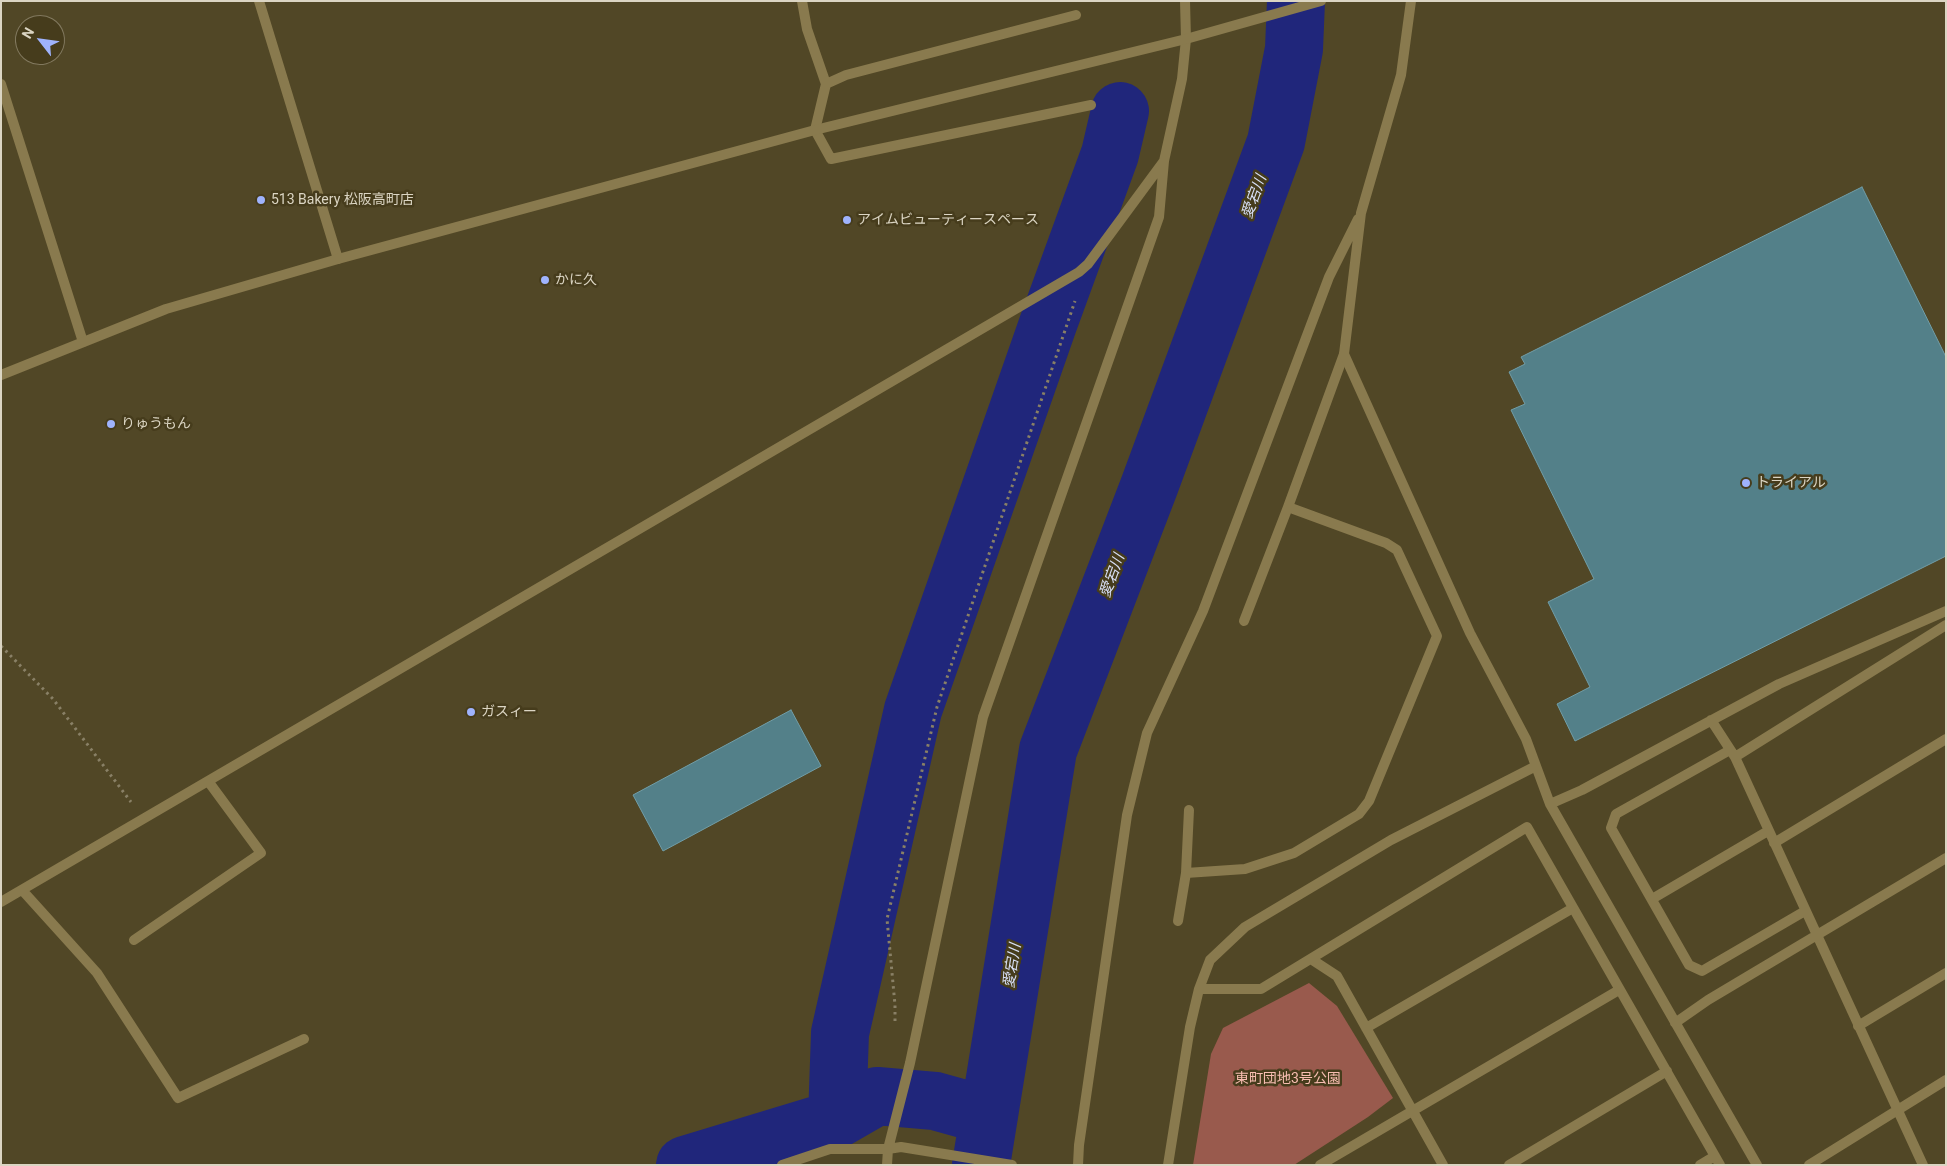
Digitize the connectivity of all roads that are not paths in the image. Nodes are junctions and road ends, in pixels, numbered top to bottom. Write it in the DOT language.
graph roads {
  1 [pos="259,1"];
  2 [pos="802,1"];
  3 [pos="1185,1"];
  4 [pos="1321,1"];
  5 [pos="1411,1"];
  6 [pos="1076,15"];
  7 [pos="1186,39"];
  8 [pos="1,84"];
  9 [pos="826,84"];
  10 [pos="1091,105"];
  11 [pos="815,130"];
  12 [pos="1164,161"];
  13 [pos="1361,213"];
  14 [pos="338,260"];
  15 [pos="83,342"];
  16 [pos="1344,354"];
  17 [pos="1,375"];
  18 [pos="1288,507"];
  19 [pos="1946,611"];
  20 [pos="1244,621"];
  21 [pos="1946,625"];
  22 [pos="1711,720"];
  23 [pos="1946,739"];
  24 [pos="1733,754"];
  25 [pos="1536,766"];
  26 [pos="208,781"];
  27 [pos="1550,804"];
  28 [pos="1189,810"];
  29 [pos="1768,831"];
  30 [pos="1774,843"];
  31 [pos="1946,858"];
  32 [pos="1186,873"];
  33 [pos="22,890"];
  34 [pos="1652,899"];
  35 [pos="1,902"];
  36 [pos="1573,908"];
  37 [pos="1805,911"];
  38 [pos="1178,921"];
  39 [pos="1817,936"];
  40 [pos="134,940"];
  41 [pos="1311,959"];
  42 [pos="1946,973"];
  43 [pos="1198,989"];
  44 [pos="1620,990"];
  45 [pos="1675,1023"];
  46 [pos="1858,1026"];
  47 [pos="1366,1028"];
  48 [pos="304,1038"];
  49 [pos="1667,1071"];
  50 [pos="1946,1080"];
  51 [pos="1897,1110"];
  52 [pos="1412,1111"];
  53 [pos="888,1149"];
  54 [pos="1717,1160"];
  55 [pos="782,1165"];
  56 [pos="887,1165"];
  57 [pos="1012,1165"];
  58 [pos="1078,1165"];
  59 [pos="1168,1165"];
  60 [pos="1320,1165"];
  61 [pos="1443,1165"];
  62 [pos="1509,1165"];
  63 [pos="1700,1165"];
  64 [pos="1757,1165"];
  65 [pos="1809,1165"];
  66 [pos="1923,1165"];
  1 -- 14 [label="street"];
  2 -- 9 [label="street"];
  3 -- 7 [label="street"];
  4 -- 7 [label="street"];
  5 -- 13 [label="street"];
  6 -- 9 [label="street"];
  7 -- 11 [label="street"];
  7 -- 12 [label="street"];
  8 -- 15 [label="street"];
  9 -- 11 [label="street"];
  10 -- 11 [label="street"];
  11 -- 14 [label="street"];
  12 -- 26 [label="street"];
  12 -- 53 [label="street"];
  13 -- 16 [label="street"];
  13 -- 58 [label="street"];
  14 -- 15 [label="street"];
  15 -- 17 [label="street"];
  16 -- 18 [label="street"];
  16 -- 25 [label="street"];
  18 -- 20 [label="street"];
  18 -- 32 [label="street"];
  19 -- 22 [label="street"];
  21 -- 24 [label="street"];
  22 -- 24 [label="street"];
  22 -- 27 [label="street"];
  23 -- 30 [label="street"];
  24 -- 29 [label="street"];
  24 -- 34 [label="street"];
  25 -- 27 [label="street"];
  25 -- 43 [label="street"];
  26 -- 33 [label="street"];
  26 -- 40 [label="street"];
  27 -- 45 [label="street"];
  28 -- 32 [label="street"];
  29 -- 30 [label="street"];
  29 -- 34 [label="street"];
  30 -- 37 [label="street"];
  31 -- 39 [label="street"];
  32 -- 38 [label="street"];
  33 -- 35 [label="street"];
  33 -- 48 [label="street"];
  34 -- 37 [label="street"];
  36 -- 41 [label="street"];
  36 -- 44 [label="street"];
  36 -- 47 [label="street"];
  37 -- 39 [label="street"];
  39 -- 45 [label="street"];
  39 -- 46 [label="street"];
  41 -- 43 [label="street"];
  41 -- 47 [label="street"];
  42 -- 46 [label="street"];
  43 -- 59 [label="street"];
  44 -- 49 [label="street"];
  44 -- 52 [label="street"];
  45 -- 64 [label="street"];
  46 -- 51 [label="street"];
  47 -- 52 [label="street"];
  49 -- 54 [label="street"];
  49 -- 62 [label="street"];
  50 -- 51 [label="street"];
  51 -- 65 [label="street"];
  51 -- 66 [label="street"];
  52 -- 60 [label="street"];
  52 -- 61 [label="street"];
  53 -- 55 [label="street"];
  53 -- 56 [label="street"];
  53 -- 57 [label="street"];
  54 -- 63 [label="street"];
}
